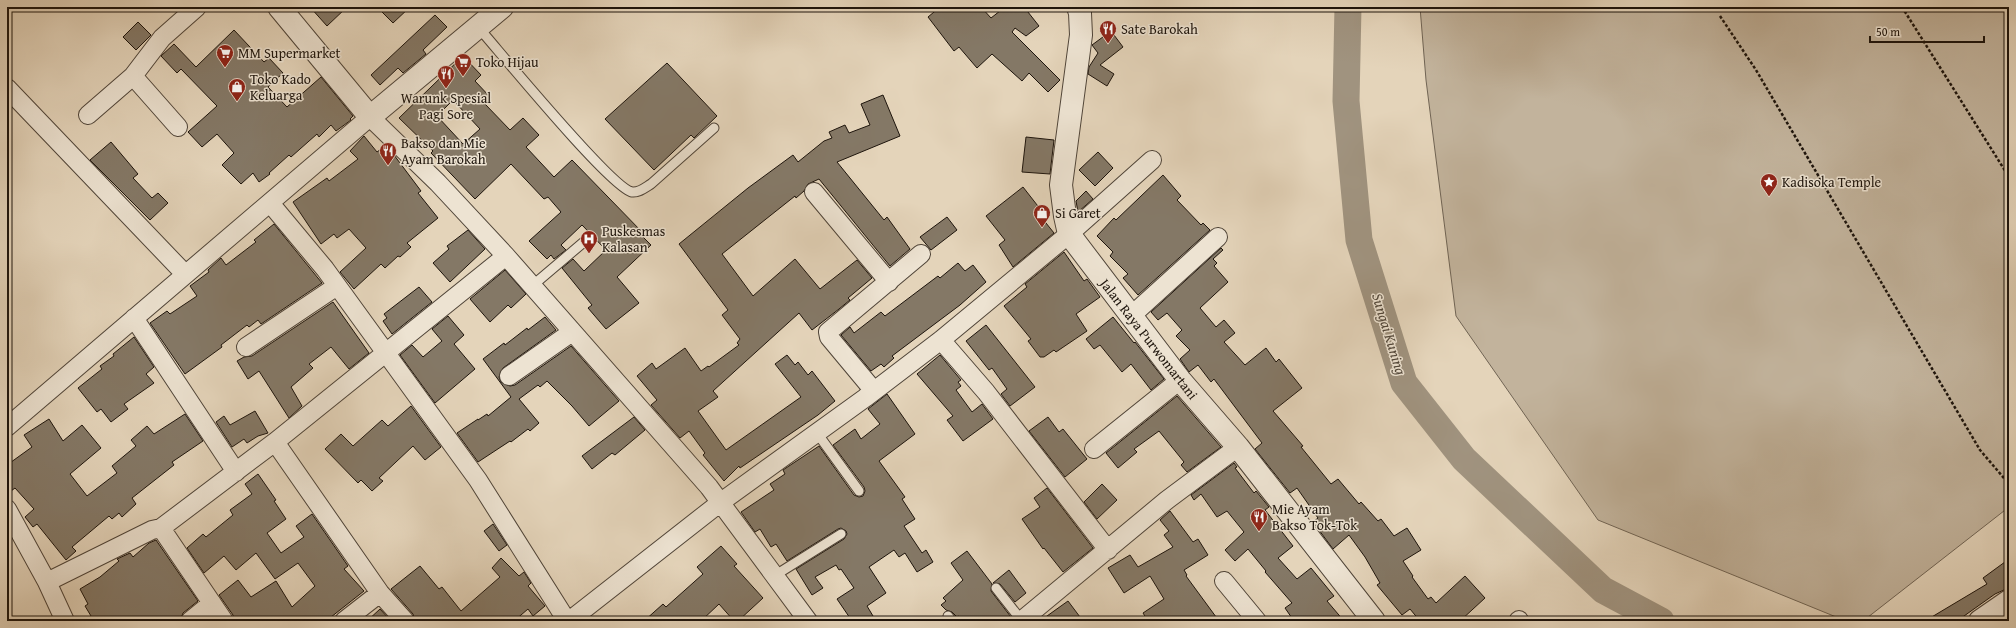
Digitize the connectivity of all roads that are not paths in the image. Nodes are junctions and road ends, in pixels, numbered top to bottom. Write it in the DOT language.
graph roads {
  1 [pos="197,7"];
  2 [pos="280,7"];
  3 [pos="502,7"];
  4 [pos="1078,7"];
  5 [pos="478,28"];
  6 [pos="133,76"];
  7 [pos="7,88"];
  8 [pos="88,115"];
  9 [pos="370,117"];
  10 [pos="178,127"];
  11 [pos="714,128"];
  12 [pos="1152,160"];
  13 [pos="814,192"];
  14 [pos="270,202"];
  15 [pos="1069,234"];
  16 [pos="1218,237"];
  17 [pos="585,241"];
  18 [pos="921,254"];
  19 [pos="506,256"];
  20 [pos="185,274"];
  21 [pos="889,282"];
  22 [pos="337,286"];
  23 [pos="532,286"];
  24 [pos="1131,316"];
  25 [pos="134,318"];
  26 [pos="572,332"];
  27 [pos="941,340"];
  28 [pos="246,347"];
  29 [pos="384,353"];
  30 [pos="509,376"];
  31 [pos="1180,380"];
  32 [pos="874,391"];
  33 [pos="7,427"];
  34 [pos="817,433"];
  35 [pos="275,442"];
  36 [pos="1238,447"];
  37 [pos="1094,449"];
  38 [pos="236,472"];
  39 [pos="859,491"];
  40 [pos="721,502"];
  41 [pos="7,509"];
  42 [pos="161,528"];
  43 [pos="841,534"];
  44 [pos="1108,550"];
  45 [pos="774,576"];
  46 [pos="47,582"];
  47 [pos="1224,582"];
  48 [pos="996,588"];
  49 [pos="380,593"];
  50 [pos="2009,601"];
  51 [pos="212,603"];
  52 [pos="1984,620"];
  53 [pos="64,621"];
  54 [pos="190,621"];
  55 [pos="224,621"];
  56 [pos="344,621"];
  57 [pos="404,621"];
  58 [pos="568,621"];
  59 [pos="808,621"];
  60 [pos="1021,621"];
  61 [pos="1257,621"];
  62 [pos="1374,621"];
  1 -- 6 [label="street"];
  2 -- 9 [label="street"];
  3 -- 5 [label="street"];
  4 -- 15 [label="street, Jalan Raya Purwomartani"];
  5 -- 9 [label="street"];
  5 -- 11 [label="lane"];
  6 -- 8 [label="street"];
  6 -- 10 [label="street"];
  7 -- 20 [label="street"];
  9 -- 14 [label="street"];
  9 -- 19 [label="street"];
  12 -- 15 [label="street"];
  13 -- 21 [label="street"];
  14 -- 20 [label="street"];
  14 -- 22 [label="street"];
  15 -- 24 [label="street, Jalan Raya Purwomartani"];
  15 -- 27 [label="street"];
  16 -- 24 [label="street"];
  17 -- 23 [label="lane"];
  18 -- 21 [label="street"];
  19 -- 23 [label="street"];
  19 -- 29 [label="street"];
  20 -- 25 [label="street"];
  21 -- 32 [label="street"];
  22 -- 28 [label="street"];
  22 -- 29 [label="street"];
  23 -- 26 [label="street"];
  24 -- 31 [label="street, Jalan Raya Purwomartani"];
  25 -- 33 [label="street"];
  25 -- 38 [label="street"];
  26 -- 30 [label="street"];
  26 -- 40 [label="street"];
  27 -- 32 [label="street"];
  27 -- 44 [label="street"];
  29 -- 35 [label="street"];
  29 -- 58 [label="street"];
  31 -- 36 [label="street, Jalan Raya Purwomartani"];
  31 -- 37 [label="street"];
  32 -- 34 [label="street"];
  34 -- 39 [label="lane"];
  34 -- 40 [label="street"];
  35 -- 38 [label="street"];
  35 -- 49 [label="street"];
  36 -- 44 [label="street"];
  36 -- 62 [label="street, Jalan Raya Purwomartani"];
  38 -- 42 [label="street"];
  40 -- 45 [label="street"];
  40 -- 58 [label="street"];
  41 -- 46 [label="street"];
  42 -- 46 [label="street"];
  42 -- 51 [label="street"];
  43 -- 45 [label="lane"];
  44 -- 60 [label="street"];
  45 -- 59 [label="street"];
  46 -- 53 [label="street"];
  47 -- 61 [label="street"];
  48 -- 60 [label="lane"];
  49 -- 56 [label="street"];
  49 -- 57 [label="street"];
  50 -- 52 [label="street"];
  51 -- 54 [label="street"];
  51 -- 55 [label="street"];
}
